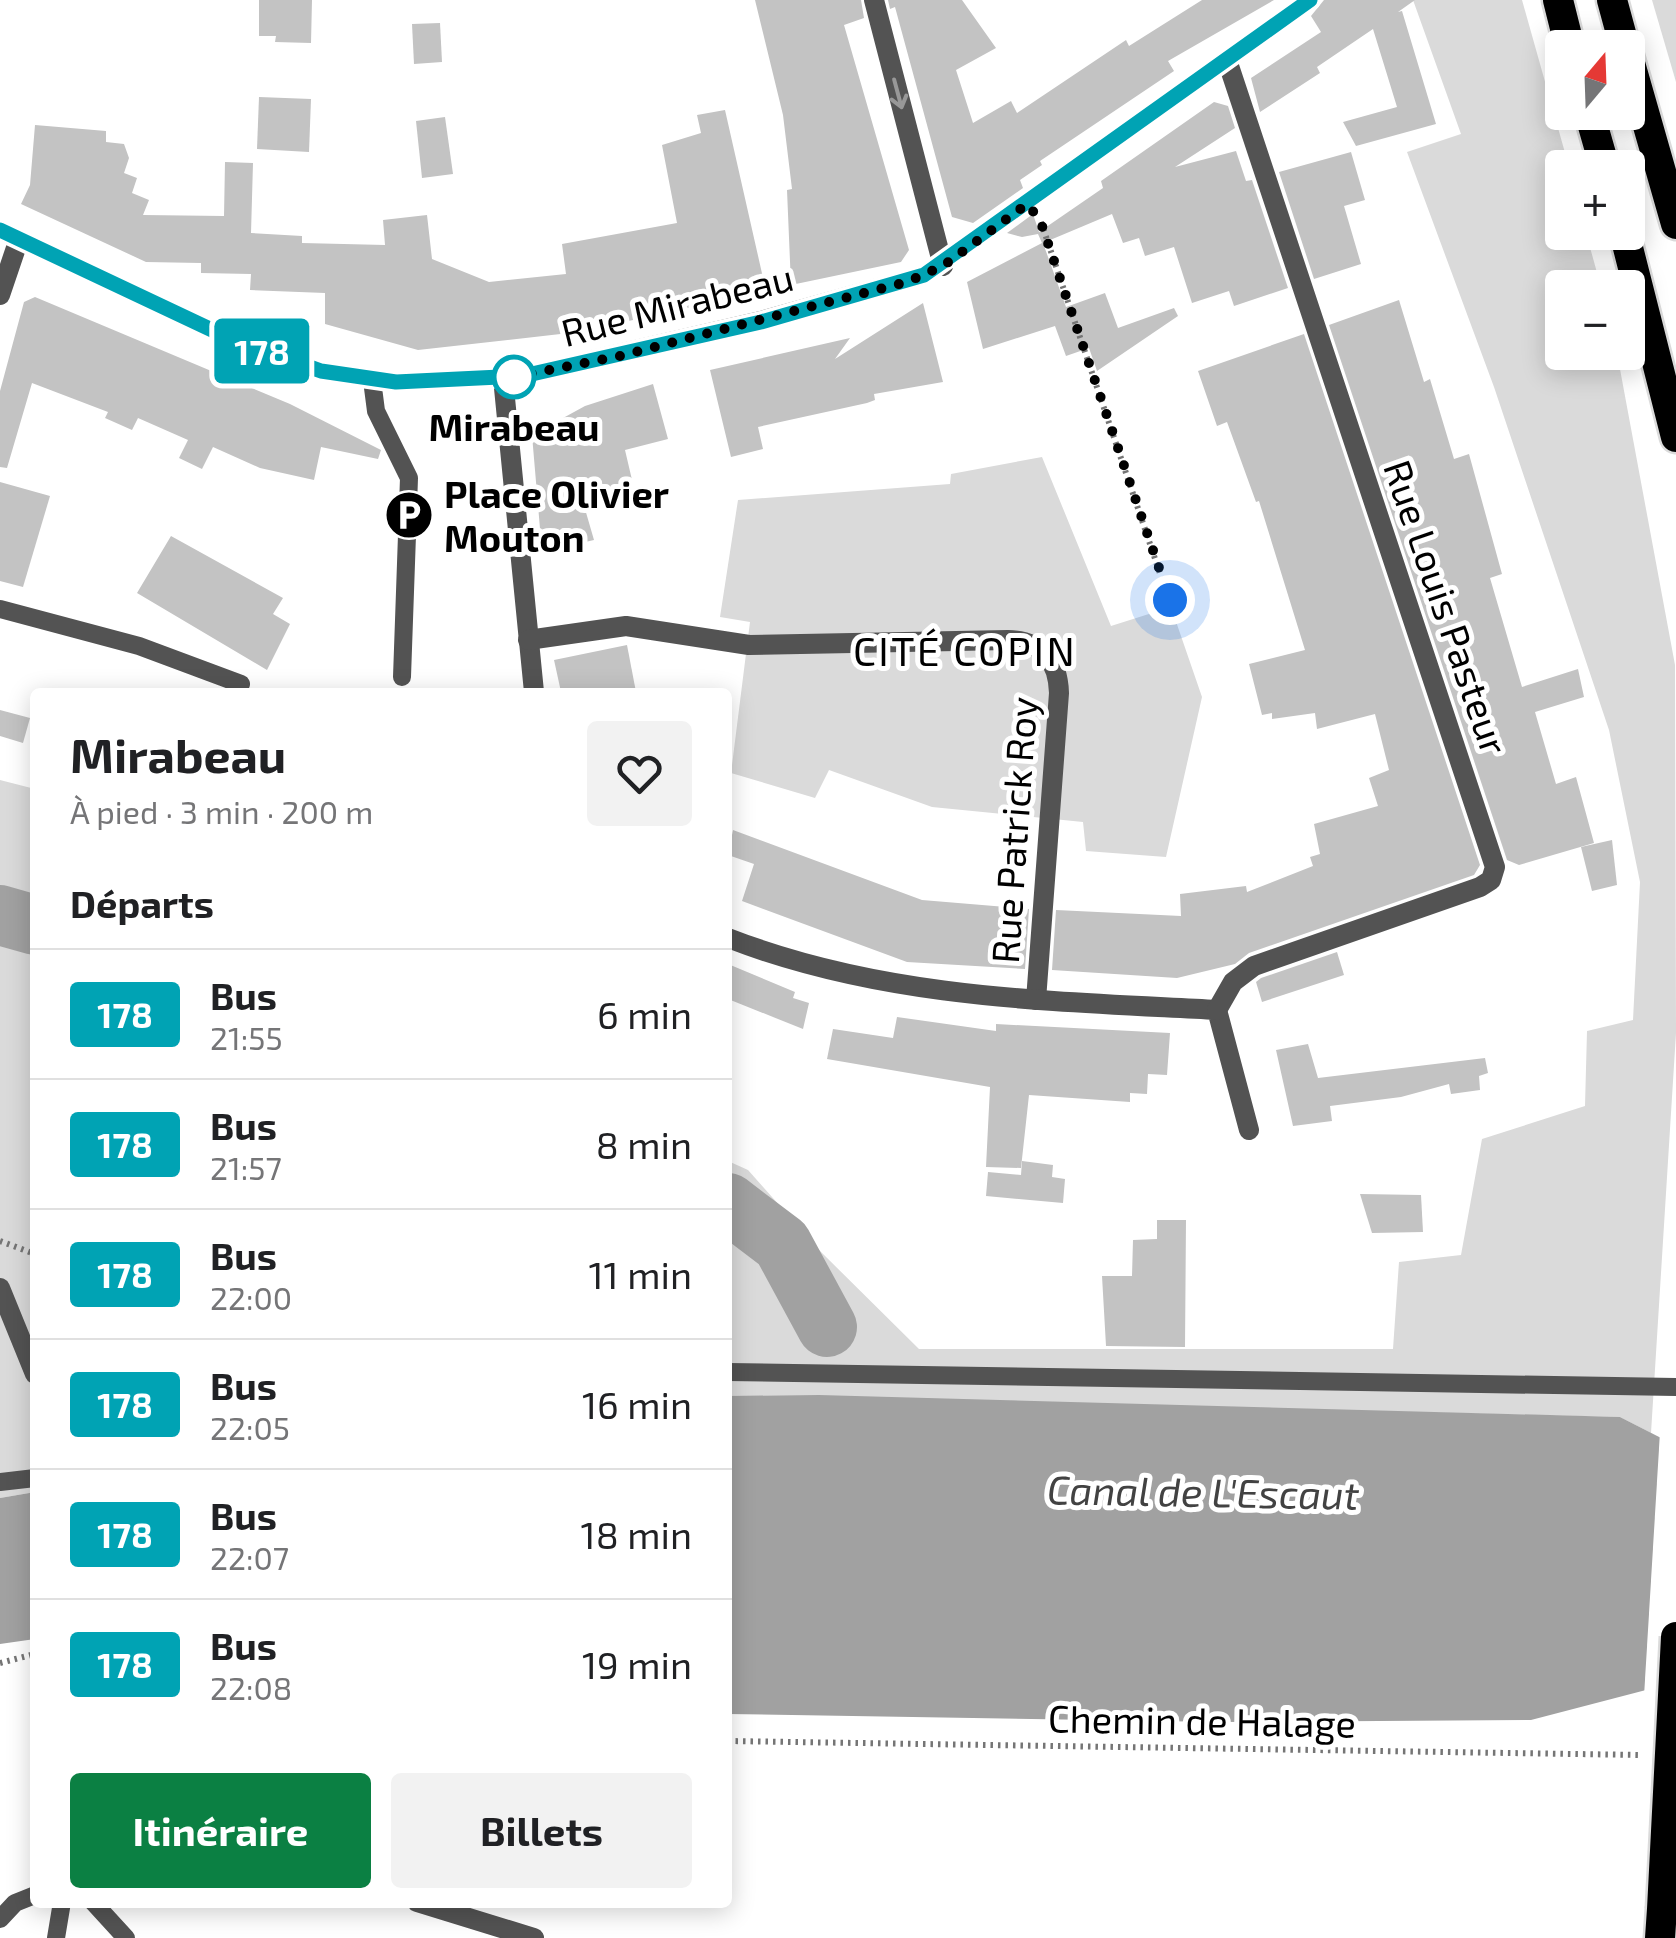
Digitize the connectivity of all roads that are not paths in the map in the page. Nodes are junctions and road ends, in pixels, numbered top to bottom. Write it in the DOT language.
graph roads {
  1 [pos="874,0"];
  2 [pos="1310,0"];
  3 [pos="1558,0"];
  4 [pos="1612,0"];
  5 [pos="1566,30"];
  6 [pos="1620,30"];
  7 [pos="1227,60"];
  8 [pos="1645,116"];
  9 [pos="1676,224"];
  10 [pos="10,235"];
  11 [pos="1629,250"];
  12 [pos="943,266"];
  13 [pos="0,295"];
  14 [pos="503,378"];
  15 [pos="372,380"];
  16 [pos="1676,437"];
  17 [pos="0,609"];
  18 [pos="528,640"];
  19 [pos="402,676"];
  20 [pos="241,684"];
  21 [pos="534,688"];
  22 [pos="732,939"];
  23 [pos="1036,1000"];
  24 [pos="1216,1010"];
  25 [pos="1249,1130"];
  26 [pos="0,1288"];
  27 [pos="30,1362"];
  28 [pos="732,1372"];
  29 [pos="1676,1387"];
  30 [pos="30,1479"];
  31 [pos="0,1482"];
  32 [pos="1676,1637"];
  33 [pos="30,1897"];
  34 [pos="61,1908"];
  35 [pos="98,1908"];
  36 [pos="436,1908"];
  37 [pos="0,1919"];
  38 [pos="1661,1924"];
  39 [pos="56,1938"];
  40 [pos="126,1938"];
  41 [pos="534,1938"];
  1 -- 12 [label="street, one-way"];
  2 -- 7 [label="street, Rue Mirabeau"];
  3 -- 5 [label="highway"];
  4 -- 6 [label="highway"];
  7 -- 12 [label="street, Rue Mirabeau"];
  7 -- 24 [label="street, Rue Louis Pasteur"];
  8 -- 9 [label="highway"];
  10 -- 13 [label="street"];
  10 -- 15 [label="street, Rue Mirabeau"];
  11 -- 16 [label="highway"];
  12 -- 14 [label="street, Rue Mirabeau"];
  14 -- 15 [label="street, Rue Mirabeau"];
  14 -- 18 [label="street"];
  15 -- 19 [label="lane"];
  17 -- 20 [label="lane"];
  18 -- 21 [label="street"];
  18 -- 23 [label="street, Rue Patrick Roy"];
  22 -- 23 [label="street"];
  23 -- 24 [label="street"];
  24 -- 25 [label="street"];
  26 -- 27 [label="street"];
  28 -- 29 [label="lane"];
  30 -- 31 [label="lane"];
  32 -- 38 [label="highway, bridge"];
  33 -- 37 [label="lane"];
  34 -- 39 [label="lane"];
  35 -- 40 [label="lane"];
  36 -- 41 [label="street"];
}
